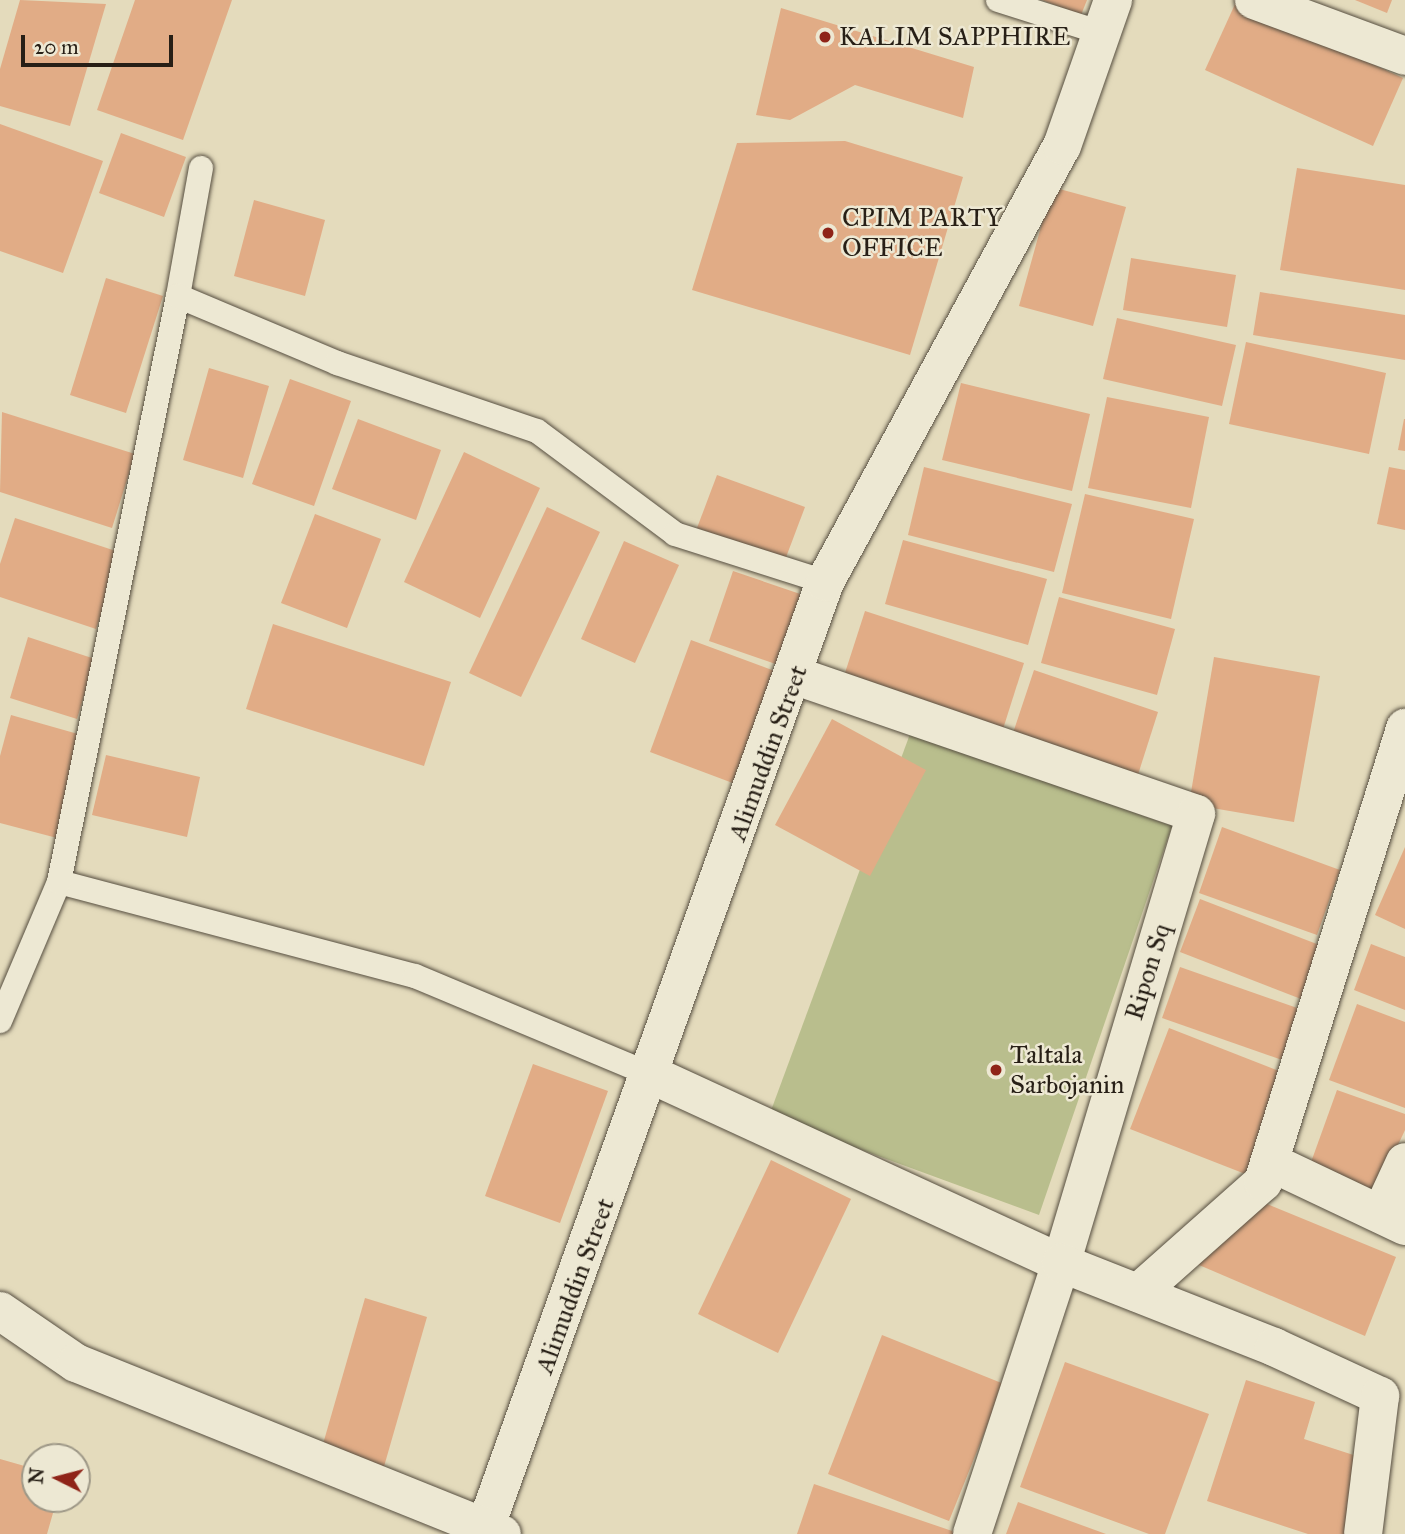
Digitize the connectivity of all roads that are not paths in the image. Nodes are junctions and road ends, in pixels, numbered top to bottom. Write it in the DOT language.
graph roads {
  1 [pos="998,0"];
  2 [pos="1254,0"];
  3 [pos="1107,16"];
  4 [pos="1405,56"];
  5 [pos="201,168"];
  6 [pos="178,296"];
  7 [pos="825,582"];
  8 [pos="796,676"];
  9 [pos="1405,728"];
  10 [pos="59,882"];
  11 [pos="0,1021"];
  12 [pos="652,1075"];
  13 [pos="1270,1162"];
  14 [pos="1405,1162"];
  15 [pos="1393,1220"];
  16 [pos="1061,1263"];
  17 [pos="1138,1293"];
  18 [pos="0,1311"];
  19 [pos="491,1531"];
  20 [pos="972,1534"];
  21 [pos="1363,1534"];
  1 -- 3 [label="lane"];
  2 -- 4 [label="street"];
  3 -- 7 [label="street, Alimuddin Street"];
  5 -- 6 [label="lane"];
  6 -- 7 [label="lane"];
  6 -- 10 [label="lane"];
  7 -- 8 [label="street, Alimuddin Street"];
  8 -- 12 [label="street, Alimuddin Street"];
  8 -- 16 [label="street, Ripon Sq"];
  9 -- 13 [label="street"];
  10 -- 11 [label="lane"];
  10 -- 12 [label="lane"];
  12 -- 16 [label="street"];
  12 -- 19 [label="street, Alimuddin Street"];
  13 -- 15 [label="street"];
  13 -- 17 [label="street"];
  14 -- 15 [label="street"];
  16 -- 17 [label="street"];
  16 -- 20 [label="street, Ripon Sq"];
  17 -- 21 [label="street"];
  18 -- 19 [label="street"];
}
